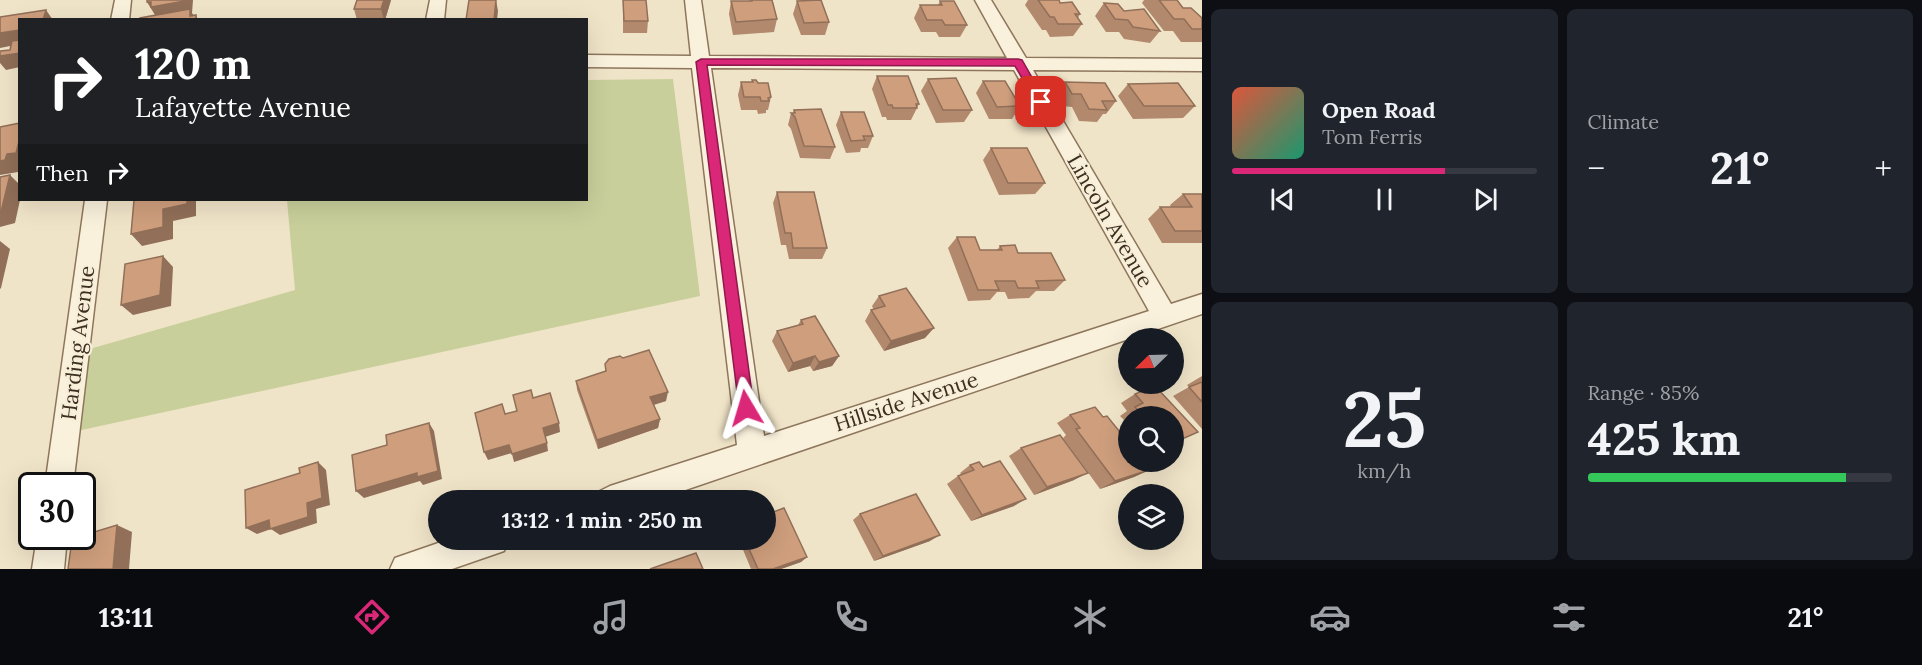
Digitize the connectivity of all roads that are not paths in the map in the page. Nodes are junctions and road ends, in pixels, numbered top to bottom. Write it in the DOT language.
graph roads {
  1 [pos="123,0"];
  2 [pos="438,0"];
  3 [pos="693,0"];
  4 [pos="983,0"];
  5 [pos="120,18"];
  6 [pos="435,18"];
  7 [pos="588,61"];
  8 [pos="701,62"];
  9 [pos="1018,63"];
  10 [pos="1202,65"];
  11 [pos="96,201"];
  12 [pos="1202,304"];
  13 [pos="1165,316"];
  14 [pos="752,453"];
  15 [pos="61,472"];
  16 [pos="643,490"];
  17 [pos="50,550"];
  18 [pos="463,550"];
  19 [pos="48,569"];
  20 [pos="406,569"];
  1 -- 5 [label="street"];
  2 -- 6 [label="street"];
  3 -- 8 [label="street"];
  4 -- 9 [label="street, Lincoln Avenue"];
  7 -- 8 [label="street"];
  8 -- 9 [label="street"];
  8 -- 14 [label="street"];
  9 -- 10 [label="street"];
  9 -- 13 [label="street, Lincoln Avenue"];
  11 -- 15 [label="street, Harding Avenue"];
  12 -- 13 [label="street, Hillside Avenue"];
  13 -- 14 [label="street, Hillside Avenue"];
  14 -- 16 [label="street, Hillside Avenue"];
  17 -- 19 [label="street"];
  18 -- 20 [label="street"];
}
